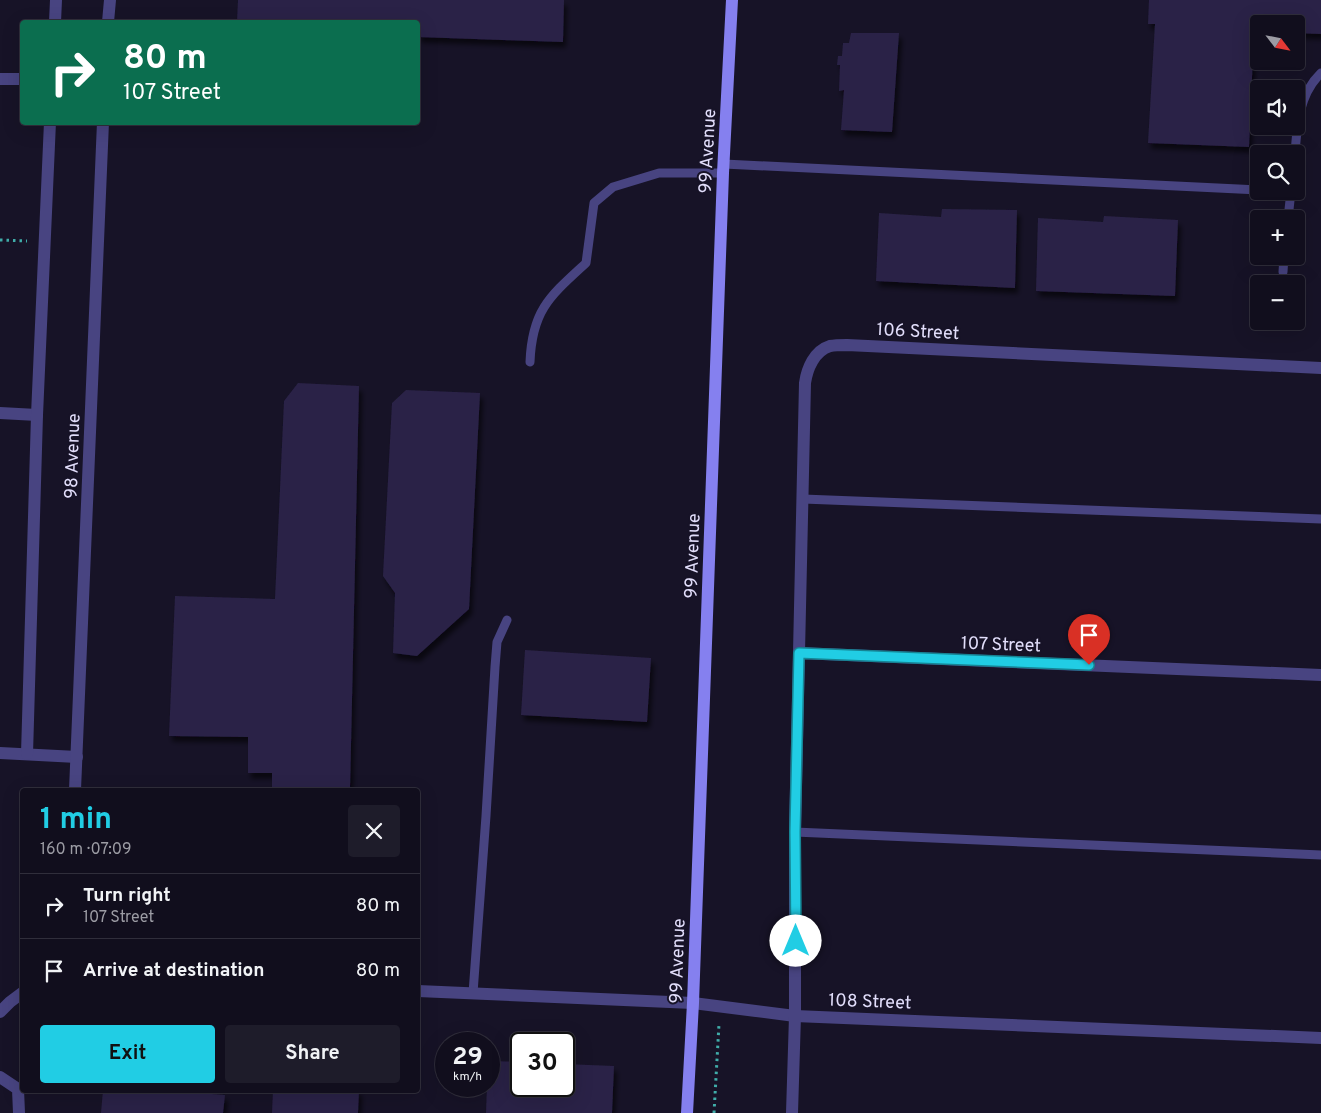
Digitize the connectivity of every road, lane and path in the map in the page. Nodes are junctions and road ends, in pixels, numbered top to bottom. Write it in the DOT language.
graph roads {
  1 [pos="56,0"];
  2 [pos="110,0"];
  3 [pos="732,0"];
  4 [pos="54,20"];
  5 [pos="108,20"];
  6 [pos="1321,73"];
  7 [pos="0,79"];
  8 [pos="20,79"];
  9 [pos="50,125"];
  10 [pos="104,125"];
  11 [pos="1296,145"];
  12 [pos="724,168"];
  13 [pos="1250,190"];
  14 [pos="0,240"];
  15 [pos="30,241"];
  16 [pos="1283,265"];
  17 [pos="1283,272"];
  18 [pos="530,362"];
  19 [pos="1321,368"];
  20 [pos="0,413"];
  21 [pos="37,415"];
  22 [pos="803,499"];
  23 [pos="1321,519"];
  24 [pos="507,620"];
  25 [pos="799,653"];
  26 [pos="1321,675"];
  27 [pos="0,753"];
  28 [pos="27,754"];
  29 [pos="77,757"];
  30 [pos="75,788"];
  31 [pos="795,832"];
  32 [pos="1321,855"];
  33 [pos="420,991"];
  34 [pos="473,993"];
  35 [pos="20,994"];
  36 [pos="694,1003"];
  37 [pos="721,1006"];
  38 [pos="0,1012"];
  39 [pos="796,1016"];
  40 [pos="1321,1038"];
  41 [pos="0,1077"];
  42 [pos="19,1113"];
  43 [pos="687,1113"];
  44 [pos="714,1113"];
  45 [pos="792,1113"];
  1 -- 4 [label="street"];
  2 -- 5 [label="street"];
  3 -- 12 [label="main road, 99 Avenue"];
  6 -- 11 [label="lane"];
  7 -- 8 [label="street"];
  9 -- 21 [label="street"];
  10 -- 29 [label="street, 98 Avenue"];
  12 -- 13 [label="lane"];
  12 -- 18 [label="lane"];
  12 -- 36 [label="main road, 99 Avenue"];
  14 -- 15 [label="path"];
  16 -- 17 [label="lane"];
  19 -- 22 [label="street, 106 Street"];
  20 -- 21 [label="street"];
  21 -- 28 [label="street"];
  22 -- 23 [label="lane"];
  22 -- 25 [label="street, 106 Street"];
  24 -- 34 [label="lane"];
  25 -- 26 [label="street, 107 Street"];
  25 -- 31 [label="street, 106 Street"];
  27 -- 28 [label="street"];
  28 -- 29 [label="street"];
  29 -- 30 [label="street, 98 Avenue"];
  31 -- 32 [label="lane"];
  31 -- 39 [label="street, 106 Street"];
  33 -- 34 [label="street, 108 Street"];
  34 -- 36 [label="street, 108 Street"];
  35 -- 38 [label="street"];
  36 -- 37 [label="street, 108 Street"];
  36 -- 43 [label="main road, 99 Avenue"];
  37 -- 39 [label="street, 108 Street"];
  37 -- 44 [label="path"];
  39 -- 40 [label="street, 108 Street"];
  39 -- 45 [label="street, 106 Street"];
  41 -- 42 [label="street"];
}
